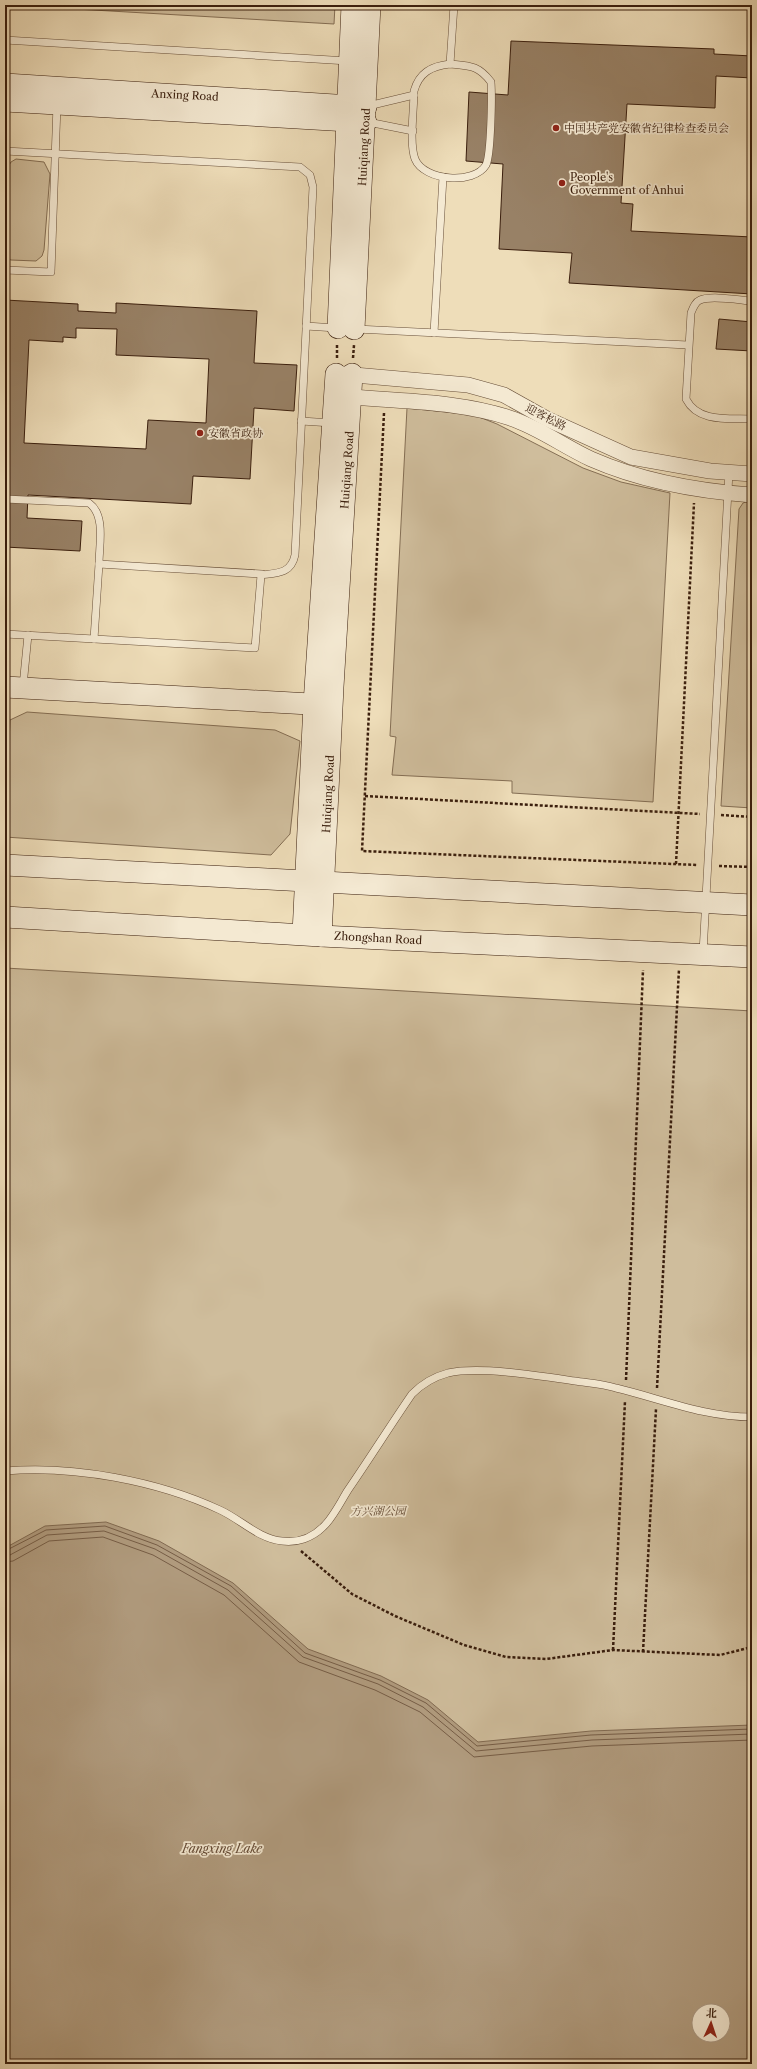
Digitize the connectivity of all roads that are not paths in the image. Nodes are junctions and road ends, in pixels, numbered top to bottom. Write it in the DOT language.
graph roads {
  1 [pos="352,5"];
  2 [pos="370,5"];
  3 [pos="454,5"];
  4 [pos="5,40"];
  5 [pos="358,62"];
  6 [pos="450,64"];
  7 [pos="5,84"];
  8 [pos="414,95"];
  9 [pos="58,96"];
  10 [pos="5,101"];
  11 [pos="356,113"];
  12 [pos="413,131"];
  13 [pos="5,151"];
  14 [pos="56,154"];
  15 [pos="443,176"];
  16 [pos="5,270"];
  17 [pos="752,301"];
  18 [pos="306,326"];
  19 [pos="346,329"];
  20 [pos="434,333"];
  21 [pos="688,345"];
  22 [pos="344,374"];
  23 [pos="344,397"];
  24 [pos="752,419"];
  25 [pos="301,421"];
  26 [pos="342,423"];
  27 [pos="729,472"];
  28 [pos="752,474"];
  29 [pos="728,493"];
  30 [pos="752,495"];
  31 [pos="5,498"];
  32 [pos="99,564"];
  33 [pos="262,574"];
  34 [pos="5,634"];
  35 [pos="28,635"];
  36 [pos="94,639"];
  37 [pos="14,687"];
  38 [pos="323,704"];
  39 [pos="5,865"];
  40 [pos="315,882"];
  41 [pos="706,903"];
  42 [pos="752,905"];
  43 [pos="5,917"];
  44 [pos="312,935"];
  45 [pos="703,954"];
  46 [pos="752,957"];
  47 [pos="752,1417"];
  48 [pos="5,1471"];
  1 -- 5 [label="street, Huiqiang Road"];
  2 -- 5 [label="street, Huiqiang Road"];
  3 -- 6 [label="lane"];
  4 -- 5 [label="lane"];
  5 -- 11 [label="street, Huiqiang Road"];
  6 -- 8 [label="lane"];
  6 -- 15 [label="lane"];
  7 -- 9 [label="street, Anxing Road"];
  8 -- 11 [label="lane"];
  8 -- 12 [label="lane"];
  9 -- 10 [label="street, Anxing Road"];
  9 -- 11 [label="street, Anxing Road"];
  9 -- 14 [label="lane"];
  11 -- 12 [label="lane"];
  11 -- 19 [label="street, Huiqiang Road"];
  12 -- 15 [label="lane"];
  13 -- 14 [label="lane"];
  14 -- 16 [label="lane"];
  14 -- 18 [label="lane"];
  15 -- 20 [label="lane"];
  17 -- 21 [label="lane"];
  18 -- 19 [label="lane"];
  18 -- 25 [label="lane"];
  19 -- 20 [label="lane"];
  20 -- 21 [label="lane"];
  21 -- 24 [label="lane"];
  22 -- 23 [label="street, Huiqiang Road"];
  22 -- 27 [label="street, 迎客松路"];
  23 -- 26 [label="street, Huiqiang Road"];
  23 -- 29 [label="street, 迎客松路"];
  25 -- 26 [label="lane"];
  25 -- 33 [label="lane"];
  26 -- 38 [label="street, Huiqiang Road"];
  27 -- 28 [label="street, 迎客松路"];
  27 -- 29 [label="lane"];
  29 -- 30 [label="street, 迎客松路"];
  29 -- 41 [label="lane"];
  31 -- 32 [label="lane"];
  32 -- 33 [label="lane"];
  32 -- 36 [label="lane"];
  33 -- 36 [label="lane"];
  34 -- 35 [label="lane"];
  35 -- 36 [label="lane"];
  35 -- 37 [label="lane"];
  37 -- 38 [label="street"];
  38 -- 40 [label="street, Huiqiang Road"];
  39 -- 40 [label="street"];
  40 -- 41 [label="street"];
  40 -- 44 [label="street, Huiqiang Road"];
  41 -- 42 [label="street"];
  41 -- 45 [label="lane"];
  43 -- 44 [label="street, Zhongshan Road"];
  44 -- 45 [label="street, Zhongshan Road"];
  45 -- 46 [label="street, Zhongshan Road"];
  47 -- 48 [label="lane"];
}
